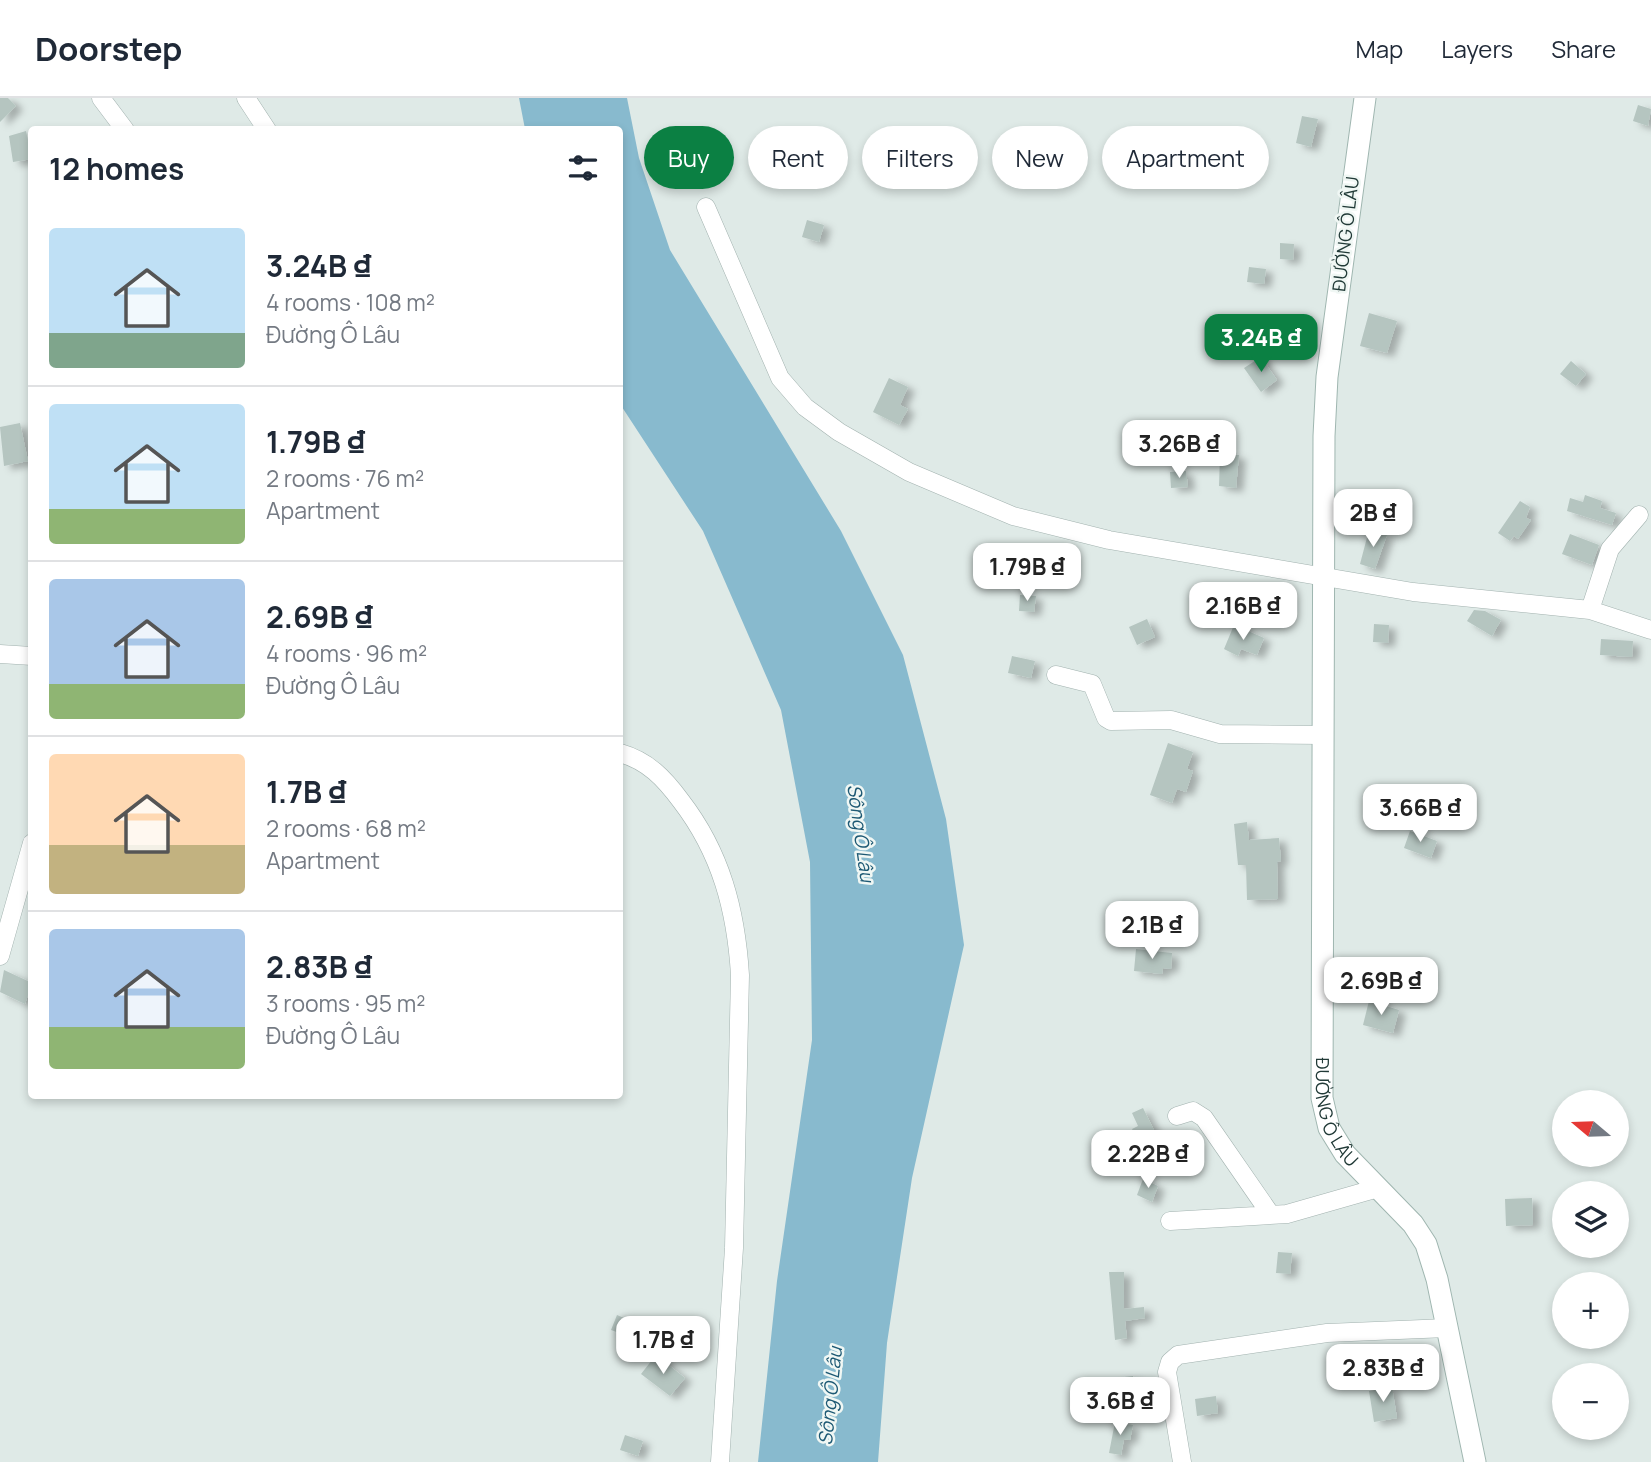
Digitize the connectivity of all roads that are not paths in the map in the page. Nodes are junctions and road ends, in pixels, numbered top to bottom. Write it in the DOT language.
graph roads {
  1 [pos="101,98"];
  2 [pos="246,98"];
  3 [pos="1365,98"];
  4 [pos="122,126"];
  5 [pos="264,126"];
  6 [pos="706,207"];
  7 [pos="1639,515"];
  8 [pos="1323,575"];
  9 [pos="1590,610"];
  10 [pos="1651,630"];
  11 [pos="0,654"];
  12 [pos="28,656"];
  13 [pos="1056,674"];
  14 [pos="1323,735"];
  15 [pos="623,754"];
  16 [pos="28,857"];
  17 [pos="0,956"];
  18 [pos="1177,1115"];
  19 [pos="1378,1188"];
  20 [pos="1271,1215"];
  21 [pos="1170,1222"];
  22 [pos="1447,1328"];
  23 [pos="720,1462"];
  24 [pos="1182,1462"];
  25 [pos="1475,1462"];
  1 -- 4 [label="street"];
  2 -- 5 [label="street"];
  3 -- 8 [label="main road, ĐƯỜNG Ô LÂU"];
  6 -- 8 [label="street"];
  7 -- 9 [label="street"];
  8 -- 9 [label="street"];
  8 -- 14 [label="main road, ĐƯỜNG Ô LÂU"];
  9 -- 10 [label="street"];
  11 -- 12 [label="street"];
  13 -- 14 [label="street"];
  14 -- 19 [label="main road, ĐƯỜNG Ô LÂU"];
  15 -- 23 [label="street"];
  16 -- 17 [label="street"];
  18 -- 20 [label="street"];
  19 -- 20 [label="street"];
  19 -- 22 [label="main road, ĐƯỜNG Ô LÂU"];
  20 -- 21 [label="street"];
  22 -- 24 [label="street"];
  22 -- 25 [label="main road, ĐƯỜNG Ô LÂU"];
}
